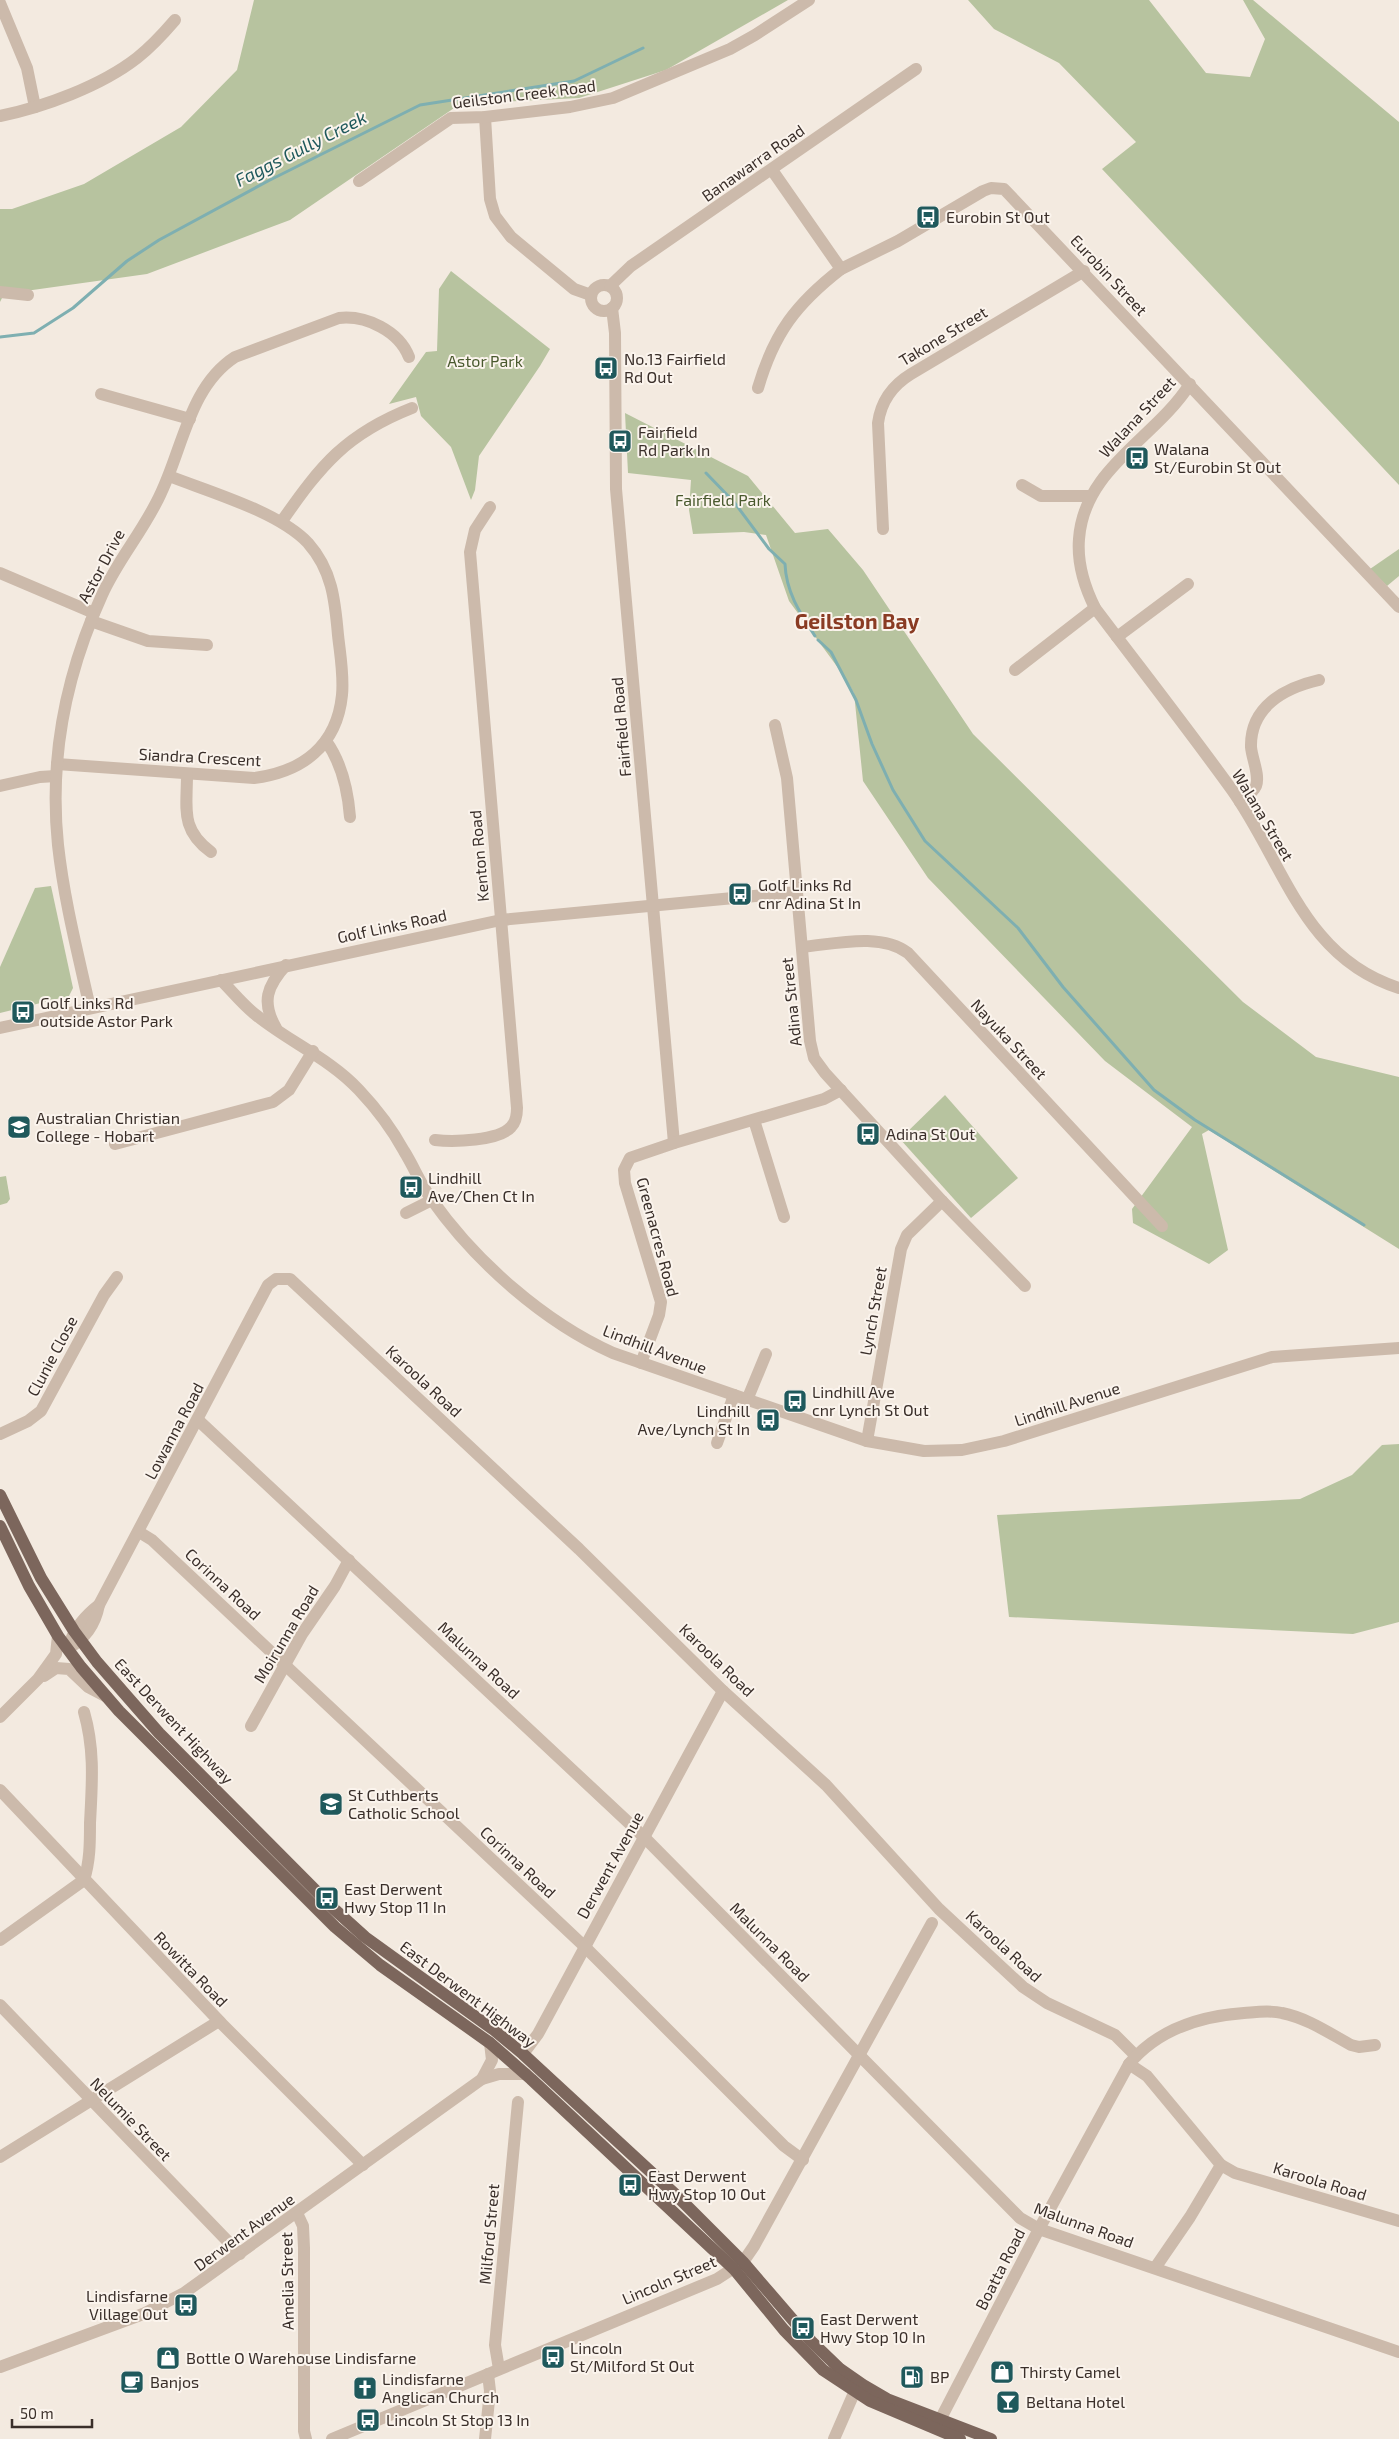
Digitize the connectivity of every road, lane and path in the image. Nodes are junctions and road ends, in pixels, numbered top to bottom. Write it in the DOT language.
graph roads {
  1 [pos="809,0"];
  2 [pos="0,3"];
  3 [pos="175,20"];
  4 [pos="916,68"];
  5 [pos="35,108"];
  6 [pos="0,116"];
  7 [pos="485,117"];
  8 [pos="772,170"];
  9 [pos="359,181"];
  10 [pos="841,269"];
  11 [pos="1084,271"];
  12 [pos="610,286"];
  13 [pos="0,292"];
  14 [pos="28,295"];
  15 [pos="591,295"];
  16 [pos="612,308"];
  17 [pos="409,357"];
  18 [pos="1190,384"];
  19 [pos="758,388"];
  20 [pos="101,394"];
  21 [pos="412,408"];
  22 [pos="190,419"];
  23 [pos="169,476"];
  24 [pos="1022,485"];
  25 [pos="1089,496"];
  26 [pos="490,507"];
  27 [pos="282,521"];
  28 [pos="883,529"];
  29 [pos="0,573"];
  30 [pos="1188,584"];
  31 [pos="1399,607"];
  32 [pos="1096,608"];
  33 [pos="92,617"];
  34 [pos="1117,637"];
  35 [pos="207,645"];
  36 [pos="1015,670"];
  37 [pos="1318,680"];
  38 [pos="775,725"];
  39 [pos="326,741"];
  40 [pos="57,770"];
  41 [pos="187,774"];
  42 [pos="0,786"];
  43 [pos="1240,802"];
  44 [pos="350,817"];
  45 [pos="211,852"];
  46 [pos="797,892"];
  47 [pos="653,905"];
  48 [pos="501,920"];
  49 [pos="802,946"];
  50 [pos="286,966"];
  51 [pos="221,980"];
  52 [pos="1399,988"];
  53 [pos="90,1008"];
  54 [pos="0,1028"];
  55 [pos="278,1030"];
  56 [pos="313,1051"];
  57 [pos="841,1090"];
  58 [pos="754,1120"];
  59 [pos="435,1140"];
  60 [pos="674,1143"];
  61 [pos="115,1144"];
  62 [pos="432,1200"];
  63 [pos="942,1200"];
  64 [pos="406,1213"];
  65 [pos="784,1217"];
  66 [pos="1162,1226"];
  67 [pos="117,1277"];
  68 [pos="281,1278"];
  69 [pos="1025,1286"];
  70 [pos="1399,1348"];
  71 [pos="766,1354"];
  72 [pos="641,1363"];
  73 [pos="734,1396"];
  74 [pos="747,1400"];
  75 [pos="198,1420"];
  76 [pos="0,1434"];
  77 [pos="866,1441"];
  78 [pos="717,1443"];
  79 [pos="2,1503"];
  80 [pos="0,1526"];
  81 [pos="139,1532"];
  82 [pos="349,1560"];
  83 [pos="58,1636"];
  84 [pos="78,1636"];
  85 [pos="68,1649"];
  86 [pos="285,1665"];
  87 [pos="38,1680"];
  88 [pos="723,1690"];
  89 [pos="107,1697"];
  90 [pos="84,1712"];
  91 [pos="0,1717"];
  92 [pos="251,1726"];
  93 [pos="0,1790"];
  94 [pos="644,1837"];
  95 [pos="84,1880"];
  96 [pos="932,1923"];
  97 [pos="0,1940"];
  98 [pos="584,1946"];
  99 [pos="0,2005"];
  100 [pos="218,2021"];
  101 [pos="490,2043"];
  102 [pos="1376,2045"];
  103 [pos="523,2054"];
  104 [pos="859,2055"];
  105 [pos="1133,2060"];
  106 [pos="526,2074"];
  107 [pos="482,2079"];
  108 [pos="91,2100"];
  109 [pos="518,2102"];
  110 [pos="0,2158"];
  111 [pos="803,2160"];
  112 [pos="363,2165"];
  113 [pos="1221,2165"];
  114 [pos="297,2213"];
  115 [pos="1399,2222"];
  116 [pos="1040,2229"];
  117 [pos="240,2254"];
  118 [pos="738,2266"];
  119 [pos="1155,2268"];
  120 [pos="1399,2352"];
  121 [pos="0,2367"];
  122 [pos="493,2371"];
  123 [pos="854,2393"];
  124 [pos="940,2420"];
  125 [pos="306,2439"];
  126 [pos="332,2439"];
  127 [pos="485,2439"];
  128 [pos="834,2439"];
  129 [pos="960,2439"];
  130 [pos="991,2439"];
  1 -- 7 [label="street, Geilston Creek Road"];
  2 -- 5 [label="street"];
  3 -- 5 [label="street"];
  4 -- 8 [label="street, Banawarra Road"];
  5 -- 6 [label="street"];
  7 -- 9 [label="street, Geilston Creek Road"];
  7 -- 15 [label="street"];
  8 -- 10 [label="street"];
  8 -- 12 [label="street, Banawarra Road"];
  10 -- 11 [label="street, Eurobin Street"];
  10 -- 19 [label="street, Eurobin Street"];
  11 -- 18 [label="street, Eurobin Street"];
  11 -- 28 [label="street, Takone Street"];
  12 -- 15 [label="street"];
  12 -- 16 [label="street"];
  13 -- 14 [label="street"];
  15 -- 16 [label="street"];
  16 -- 47 [label="street, Fairfield Road"];
  17 -- 22 [label="street, Astor Drive"];
  18 -- 25 [label="street, Walana Street"];
  18 -- 31 [label="street, Eurobin Street"];
  20 -- 22 [label="street"];
  21 -- 27 [label="street"];
  22 -- 23 [label="street, Astor Drive"];
  23 -- 27 [label="street, Siandra Crescent"];
  23 -- 33 [label="street, Astor Drive"];
  24 -- 25 [label="street"];
  25 -- 32 [label="street, Walana Street"];
  26 -- 48 [label="street, Kenton Road"];
  27 -- 39 [label="street, Siandra Crescent"];
  29 -- 33 [label="street"];
  30 -- 34 [label="street"];
  32 -- 34 [label="street, Walana Street"];
  32 -- 36 [label="street"];
  33 -- 35 [label="street"];
  33 -- 40 [label="street, Astor Drive"];
  34 -- 43 [label="street, Walana Street"];
  37 -- 43 [label="street"];
  38 -- 46 [label="street, Adina Street"];
  39 -- 41 [label="street, Siandra Crescent"];
  39 -- 44 [label="street"];
  40 -- 41 [label="street, Siandra Crescent"];
  40 -- 42 [label="street, Siandra Crescent"];
  40 -- 53 [label="street, Astor Drive"];
  41 -- 45 [label="street"];
  43 -- 52 [label="street, Walana Street"];
  46 -- 47 [label="street, Golf Links Road"];
  46 -- 49 [label="street, Adina Street"];
  47 -- 48 [label="street, Golf Links Road"];
  47 -- 60 [label="street, Fairfield Road"];
  48 -- 50 [label="street, Golf Links Road"];
  48 -- 59 [label="street, Kenton Road"];
  49 -- 57 [label="street, Adina Street"];
  49 -- 66 [label="street, Nayuka Street"];
  50 -- 51 [label="street, Golf Links Road"];
  50 -- 55 [label="street"];
  51 -- 53 [label="street, Golf Links Road"];
  51 -- 55 [label="street, Lindhill Avenue"];
  53 -- 54 [label="street, Golf Links Road"];
  55 -- 56 [label="street, Lindhill Avenue"];
  56 -- 61 [label="street"];
  56 -- 62 [label="street, Lindhill Avenue"];
  57 -- 58 [label="street, Greenacres Road"];
  57 -- 63 [label="street, Adina Street"];
  58 -- 60 [label="street, Greenacres Road"];
  58 -- 65 [label="street"];
  60 -- 72 [label="street, Greenacres Road"];
  62 -- 64 [label="street"];
  62 -- 72 [label="street, Lindhill Avenue"];
  63 -- 69 [label="street, Adina Street"];
  63 -- 77 [label="street, Lynch Street"];
  67 -- 76 [label="street, Clunie Close"];
  68 -- 75 [label="street, Lowanna Road"];
  68 -- 88 [label="street, Karoola Road"];
  70 -- 77 [label="street, Lindhill Avenue"];
  71 -- 74 [label="street"];
  72 -- 73 [label="street, Lindhill Avenue"];
  73 -- 74 [label="street, Lindhill Avenue"];
  73 -- 78 [label="street"];
  74 -- 77 [label="street, Lindhill Avenue"];
  75 -- 81 [label="street, Lowanna Road"];
  75 -- 82 [label="street, Malunna Road"];
  79 -- 84 [label="main road, East Derwent Highway"];
  80 -- 83 [label="main road, East Derwent Highway"];
  81 -- 84 [label="street, Lowanna Road"];
  81 -- 86 [label="street, Corinna Road"];
  82 -- 86 [label="street, Moirunna Road"];
  82 -- 94 [label="street, Malunna Road"];
  83 -- 85 [label="main road, East Derwent Highway"];
  83 -- 87 [label="street"];
  84 -- 85 [label="street, Lowanna Road"];
  84 -- 103 [label="main road, East Derwent Highway"];
  85 -- 89 [label="main road, East Derwent Highway"];
  86 -- 92 [label="street, Moirunna Road"];
  86 -- 98 [label="street, Corinna Road"];
  87 -- 89 [label="street"];
  87 -- 91 [label="street"];
  88 -- 94 [label="street, Derwent Avenue"];
  88 -- 105 [label="street, Karoola Road"];
  89 -- 101 [label="main road, East Derwent Highway"];
  90 -- 95 [label="street"];
  93 -- 95 [label="street, Rowitta Road"];
  94 -- 98 [label="street, Derwent Avenue"];
  94 -- 104 [label="street, Malunna Road"];
  95 -- 97 [label="street"];
  95 -- 100 [label="street, Rowitta Road"];
  96 -- 104 [label="street, Lincoln Street"];
  98 -- 103 [label="street, Derwent Avenue"];
  98 -- 111 [label="street, Corinna Road"];
  99 -- 108 [label="street, Nelumie Street"];
  100 -- 108 [label="street"];
  100 -- 112 [label="street, Rowitta Road"];
  101 -- 106 [label="main road, East Derwent Highway"];
  101 -- 107 [label="street"];
  102 -- 105 [label="street"];
  103 -- 118 [label="main road, East Derwent Highway"];
  104 -- 111 [label="street, Lincoln Street"];
  104 -- 116 [label="street, Malunna Road"];
  105 -- 113 [label="street, Karoola Road"];
  105 -- 116 [label="street, Boatta Road"];
  106 -- 107 [label="street, Derwent Avenue"];
  106 -- 118 [label="main road, East Derwent Highway"];
  107 -- 112 [label="street, Derwent Avenue"];
  108 -- 110 [label="street"];
  108 -- 117 [label="street, Nelumie Street"];
  109 -- 122 [label="street, Milford Street"];
  111 -- 118 [label="street, Lincoln Street"];
  112 -- 114 [label="street, Derwent Avenue"];
  113 -- 115 [label="street, Karoola Road"];
  113 -- 119 [label="street"];
  114 -- 117 [label="street, Derwent Avenue"];
  114 -- 125 [label="street, Amelia Street"];
  116 -- 119 [label="street, Malunna Road"];
  116 -- 124 [label="street, Boatta Road"];
  117 -- 121 [label="street, Derwent Avenue"];
  118 -- 122 [label="street, Lincoln Street"];
  118 -- 123 [label="main road, East Derwent Highway"];
  118 -- 124 [label="main road, East Derwent Highway"];
  119 -- 120 [label="street, Malunna Road"];
  122 -- 126 [label="street, Lincoln Street"];
  122 -- 127 [label="street, Milford Street"];
  123 -- 128 [label="street"];
  123 -- 129 [label="main road, East Derwent Highway"];
  124 -- 130 [label="main road, East Derwent Highway"];
}
